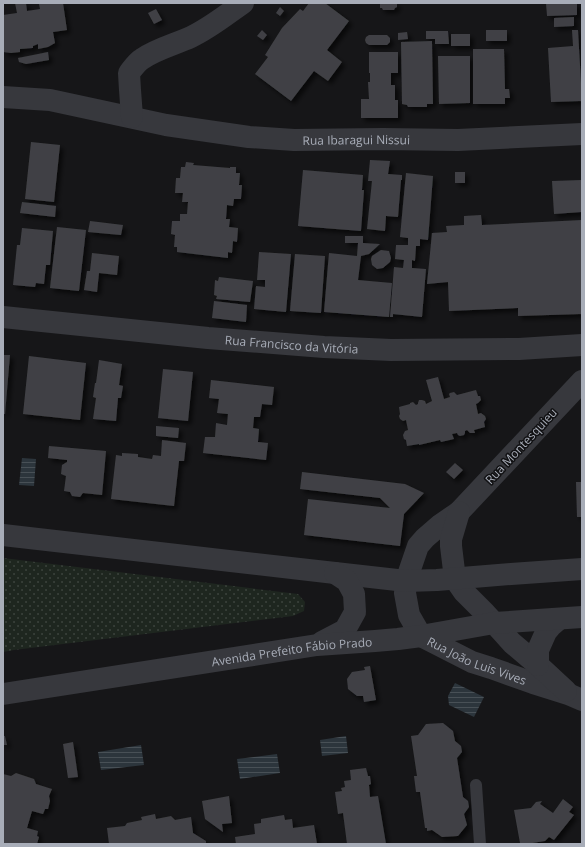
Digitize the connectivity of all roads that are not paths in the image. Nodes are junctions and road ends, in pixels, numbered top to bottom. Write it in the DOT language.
graph roads {
  1 [pos="243,3"];
  2 [pos="3,97"];
  3 [pos="132,117"];
  4 [pos="582,134"];
  5 [pos="3,316"];
  6 [pos="582,345"];
  7 [pos="582,381"];
  8 [pos="459,512"];
  9 [pos="3,535"];
  10 [pos="582,569"];
  11 [pos="335,574"];
  12 [pos="455,579"];
  13 [pos="406,581"];
  14 [pos="582,617"];
  15 [pos="559,619"];
  16 [pos="494,623"];
  17 [pos="421,636"];
  18 [pos="317,645"];
  19 [pos="538,665"];
  20 [pos="3,694"];
  21 [pos="575,697"];
  22 [pos="476,785"];
  23 [pos="480,844"];
  1 -- 3 [label="street"];
  2 -- 3 [label="street, Rua Ibaragui Nissui"];
  3 -- 4 [label="street, Rua Ibaragui Nissui"];
  5 -- 6 [label="street, Rua Francisco da Vitória"];
  7 -- 8 [label="street, Rua Montesquieu"];
  8 -- 12 [label="street, Rua Montesquieu"];
  8 -- 13 [label="street, Rua Montesquieu"];
  9 -- 11 [label="street"];
  10 -- 12 [label="street"];
  11 -- 13 [label="street"];
  11 -- 18 [label="street"];
  12 -- 13 [label="street"];
  12 -- 16 [label="street, Rua João Luis Vives"];
  13 -- 17 [label="street, Rua João Luis Vives"];
  14 -- 15 [label="street, Avenida Prefeito Fábio Prado"];
  15 -- 16 [label="street, Avenida Prefeito Fábio Prado"];
  15 -- 19 [label="street, Rua João Luis Vives"];
  16 -- 17 [label="street, Avenida Prefeito Fábio Prado"];
  16 -- 19 [label="street, Rua João Luis Vives"];
  17 -- 18 [label="street, Avenida Prefeito Fábio Prado"];
  17 -- 21 [label="street, Rua João Luis Vives"];
  18 -- 20 [label="street, Avenida Prefeito Fábio Prado"];
  19 -- 21 [label="street, Rua João Luis Vives"];
  22 -- 23 [label="lane"];
}
